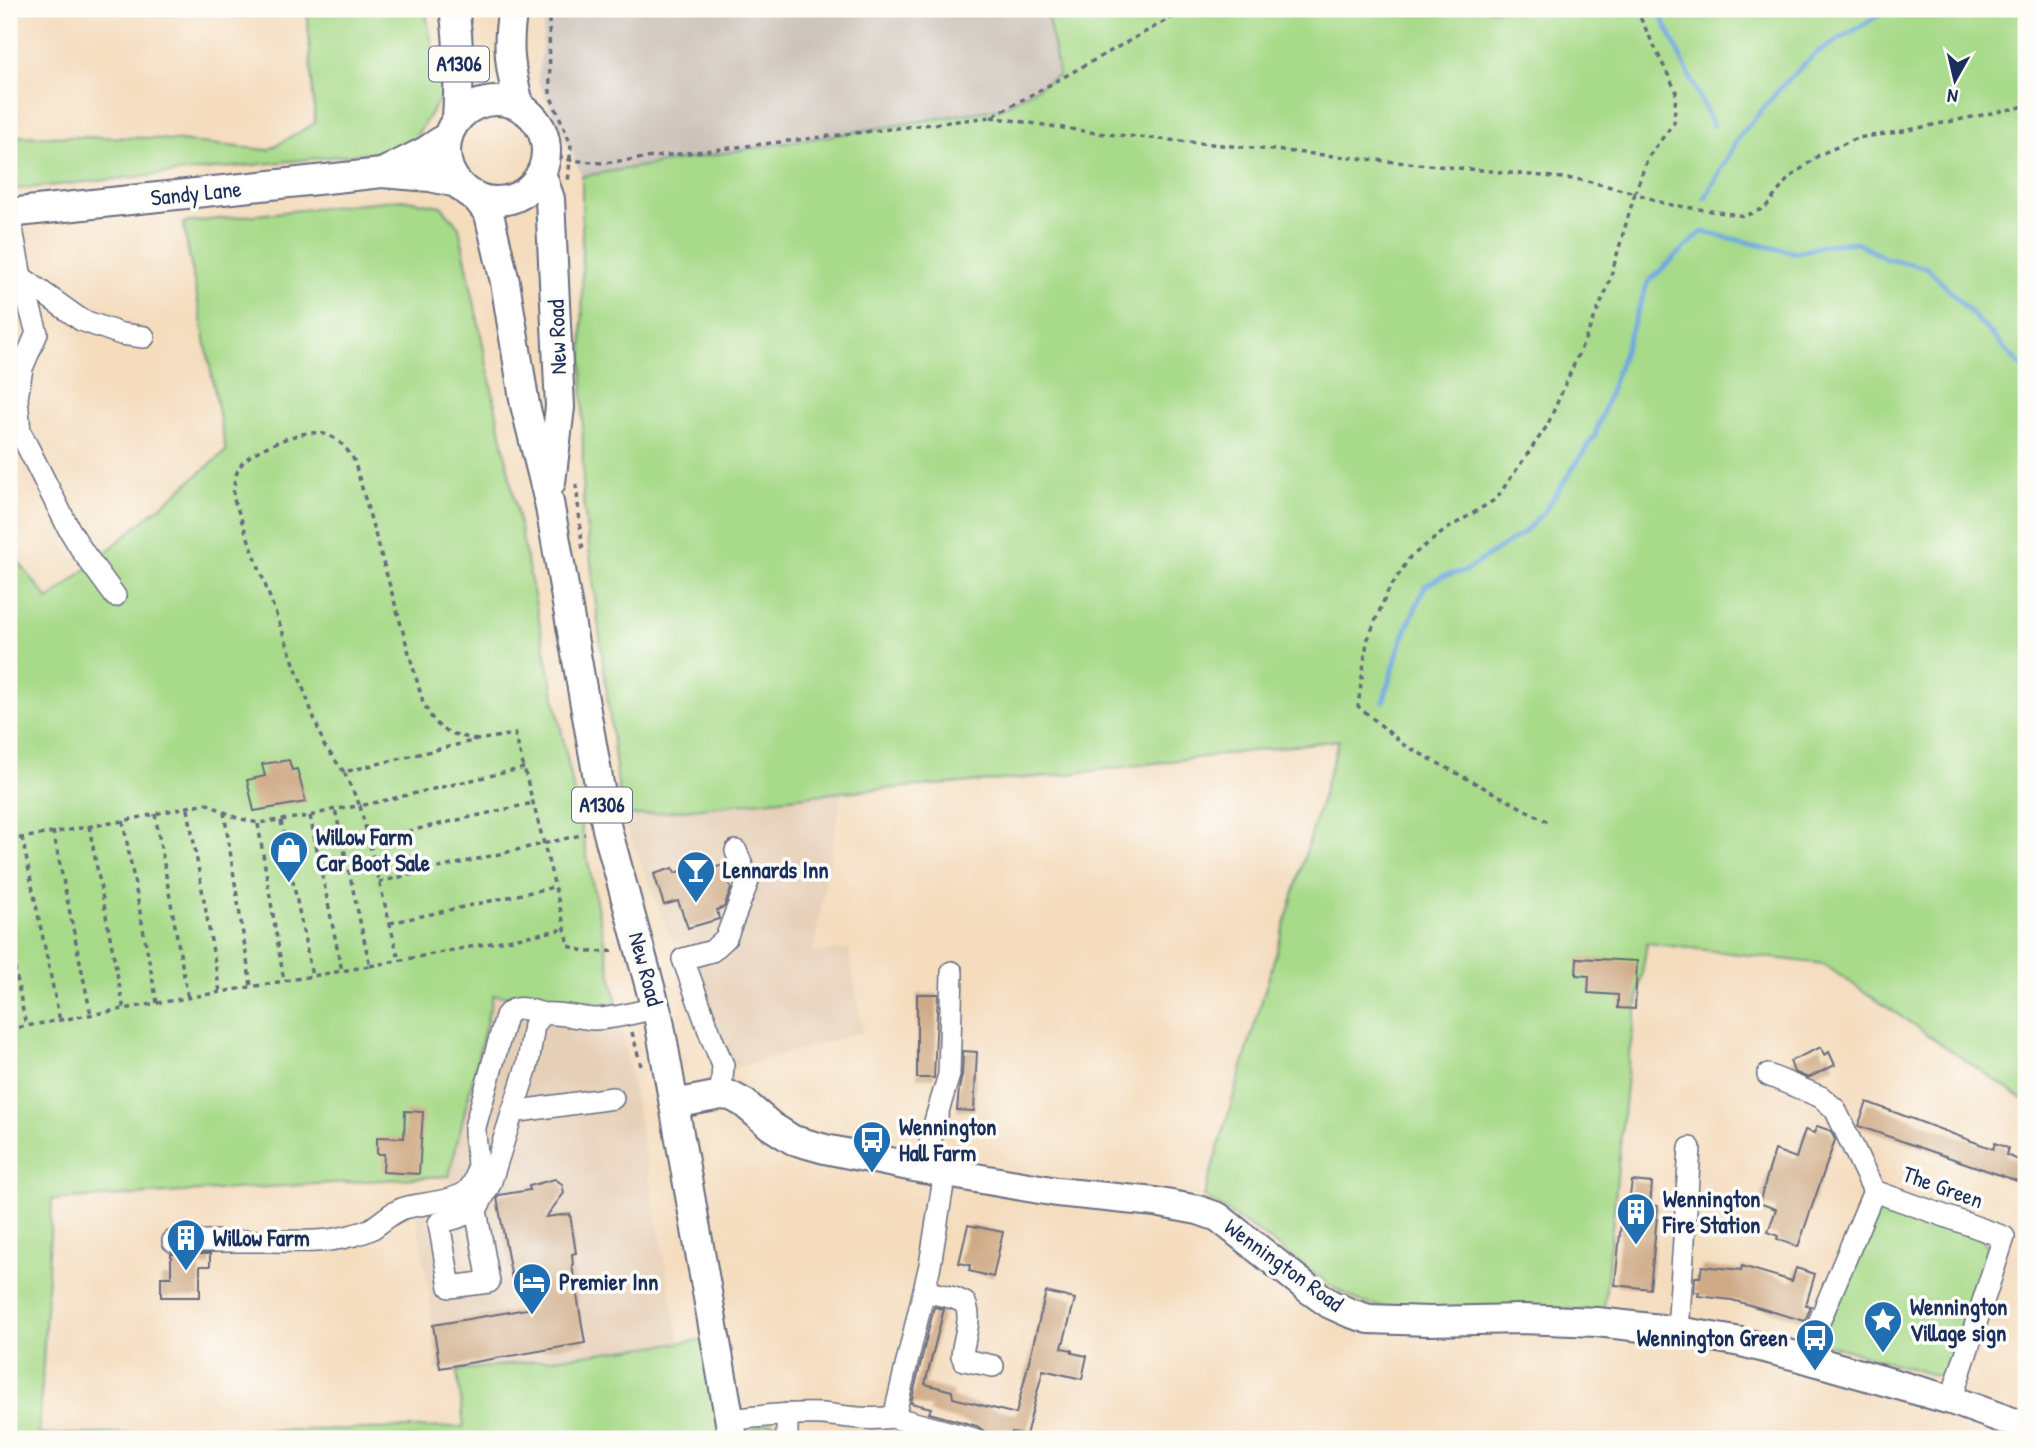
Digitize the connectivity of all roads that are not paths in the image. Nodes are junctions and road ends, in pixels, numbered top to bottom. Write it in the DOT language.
graph roads {
  1 [pos="454,9"];
  2 [pos="513,9"];
  3 [pos="520,107"];
  4 [pos="452,128"];
  5 [pos="553,162"];
  6 [pos="382,173"];
  7 [pos="466,190"];
  8 [pos="9,213"];
  9 [pos="22,277"];
  10 [pos="144,337"];
  11 [pos="549,502"];
  12 [pos="115,596"];
  13 [pos="736,851"];
  14 [pos="952,972"];
  15 [pos="656,1007"];
  16 [pos="543,1014"];
  17 [pos="1768,1075"];
  18 [pos="721,1095"];
  19 [pos="612,1098"];
  20 [pos="674,1104"];
  21 [pos="512,1112"];
  22 [pos="1690,1148"];
  23 [pos="935,1171"];
  24 [pos="1874,1191"];
  25 [pos="476,1210"];
  26 [pos="173,1241"];
  27 [pos="923,1291"];
  28 [pos="1678,1331"];
  29 [pos="1804,1357"];
  30 [pos="993,1366"];
  31 [pos="1951,1400"];
  32 [pos="787,1414"];
  33 [pos="892,1417"];
  34 [pos="2026,1427"];
  35 [pos="731,1430"];
  36 [pos="787,1439"];
  37 [pos="974,1439"];
  1 -- 4 [label="main road, A1306"];
  2 -- 3 [label="main road, A1306"];
  3 -- 4 [label="main road"];
  3 -- 5 [label="main road"];
  4 -- 6 [label="main road, Sandy Lane"];
  4 -- 7 [label="main road"];
  5 -- 7 [label="main road"];
  5 -- 11 [label="main road, New Road / A1306"];
  6 -- 7 [label="main road, Sandy Lane"];
  6 -- 8 [label="main road, Sandy Lane"];
  7 -- 11 [label="main road, New Road / A1306"];
  8 -- 9 [label="street"];
  9 -- 10 [label="street"];
  9 -- 12 [label="street"];
  11 -- 15 [label="main road, New Road / A1306"];
  13 -- 18 [label="street"];
  14 -- 23 [label="street"];
  15 -- 16 [label="street"];
  15 -- 20 [label="main road, New Road / A1306"];
  16 -- 21 [label="street"];
  16 -- 26 [label="street"];
  17 -- 24 [label="street"];
  18 -- 20 [label="main road"];
  18 -- 23 [label="main road, Wennington Road"];
  19 -- 21 [label="street"];
  20 -- 35 [label="main road, New Road / A1306"];
  21 -- 25 [label="street"];
  22 -- 28 [label="street"];
  23 -- 27 [label="street"];
  23 -- 28 [label="main road, Wennington Road"];
  24 -- 29 [label="street, The Green"];
  24 -- 31 [label="street, The Green"];
  27 -- 30 [label="street"];
  27 -- 33 [label="street"];
  28 -- 29 [label="main road, Wennington Road"];
  29 -- 31 [label="main road, Wennington Road"];
  31 -- 34 [label="main road, Wennington Road"];
  32 -- 33 [label="street"];
  32 -- 35 [label="street"];
  32 -- 36 [label="street"];
  33 -- 37 [label="street"];
}
